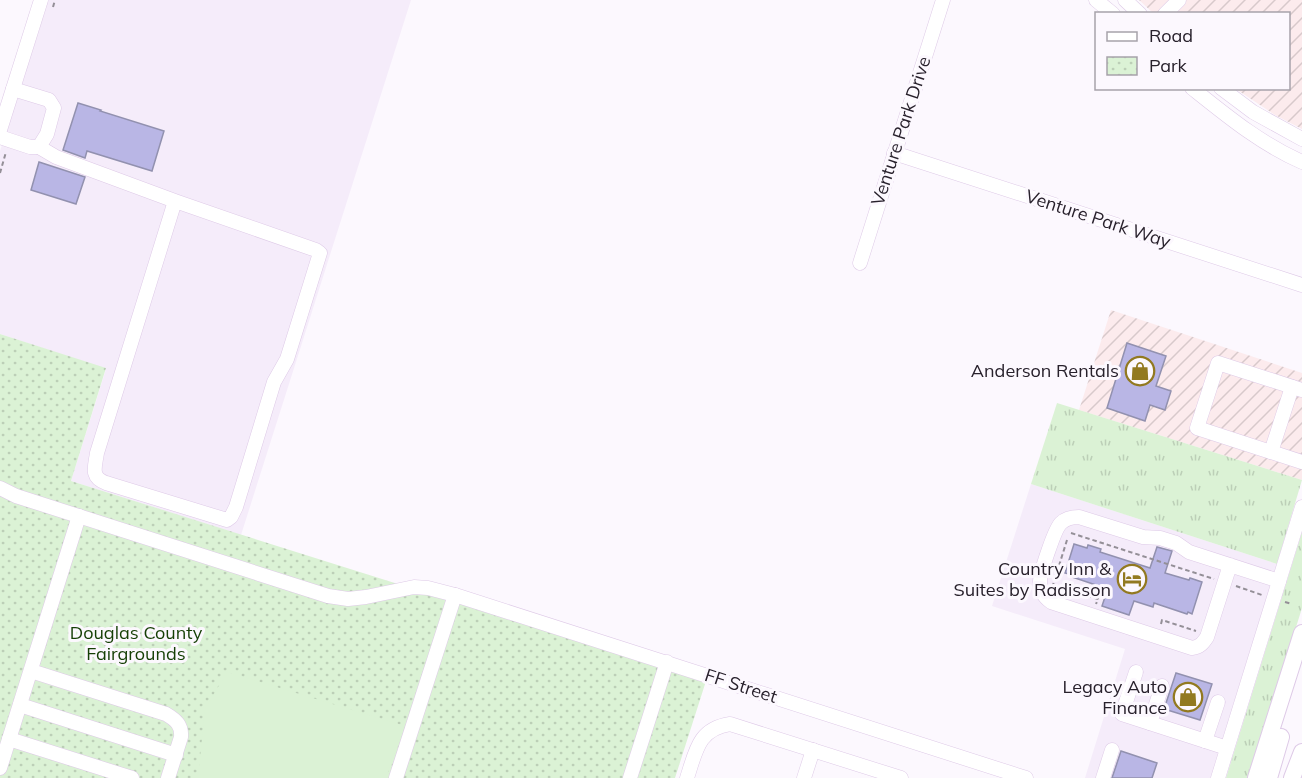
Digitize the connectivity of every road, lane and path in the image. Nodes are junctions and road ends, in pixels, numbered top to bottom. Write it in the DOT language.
graph roads {
  1 [pos="42,0"];
  2 [pos="943,0"];
  3 [pos="1096,0"];
  4 [pos="1125,0"];
  5 [pos="1179,0"];
  6 [pos="1111,12"];
  7 [pos="1138,12"];
  8 [pos="1167,12"];
  9 [pos="13,89"];
  10 [pos="1194,90"];
  11 [pos="1224,90"];
  12 [pos="0,130"];
  13 [pos="0,138"];
  14 [pos="1302,139"];
  15 [pos="39,147"];
  16 [pos="894,153"];
  17 [pos="1302,162"];
  18 [pos="175,201"];
  19 [pos="860,263"];
  20 [pos="1302,285"];
  21 [pos="1297,389"];
  22 [pos="1271,452"];
  23 [pos="1302,462"];
  24 [pos="0,488"];
  25 [pos="1302,507"];
  26 [pos="80,516"];
  27 [pos="1230,565"];
  28 [pos="1279,581"];
  29 [pos="1224,582"];
  30 [pos="455,595"];
  31 [pos="1274,598"];
  32 [pos="1292,604"];
  33 [pos="1095,608"];
  34 [pos="1160,629"];
  35 [pos="1200,632"];
  36 [pos="1302,633"];
  37 [pos="667,662"];
  38 [pos="31,671"];
  39 [pos="1136,672"];
  40 [pos="1289,675"];
  41 [pos="1162,686"];
  42 [pos="1218,702"];
  43 [pos="20,705"];
  44 [pos="1150,723"];
  45 [pos="9,738"];
  46 [pos="1205,741"];
  47 [pos="1227,748"];
  48 [pos="813,750"];
  49 [pos="1112,750"];
  50 [pos="1302,752"];
  51 [pos="176,755"];
  52 [pos="0,768"];
  53 [pos="0,777"];
  54 [pos="4,778"];
  55 [pos="132,778"];
  56 [pos="168,778"];
  57 [pos="396,778"];
  58 [pos="630,778"];
  59 [pos="687,778"];
  60 [pos="804,778"];
  61 [pos="901,778"];
  62 [pos="1026,778"];
  63 [pos="1103,778"];
  64 [pos="1218,778"];
  65 [pos="1256,778"];
  66 [pos="1269,778"];
  67 [pos="1292,778"];
  1 -- 9 [label="street"];
  2 -- 16 [label="street, Venture Park Drive"];
  3 -- 6 [label="street"];
  4 -- 7 [label="street"];
  5 -- 8 [label="street"];
  9 -- 12 [label="street"];
  9 -- 15 [label="street"];
  10 -- 17 [label="street"];
  11 -- 14 [label="street"];
  13 -- 15 [label="street"];
  15 -- 18 [label="street"];
  16 -- 19 [label="street, Venture Park Drive"];
  16 -- 20 [label="street, Venture Park Way"];
  18 -- 18 [label="street"];
  21 -- 22 [label="street"];
  21 -- 22 [label="street"];
  22 -- 23 [label="street"];
  24 -- 26 [label="street, FF Street"];
  25 -- 28 [label="street"];
  26 -- 30 [label="street, FF Street"];
  26 -- 38 [label="street"];
  27 -- 28 [label="street"];
  27 -- 29 [label="street"];
  27 -- 29 [label="street"];
  28 -- 31 [label="street"];
  29 -- 31 [label="path"];
  29 -- 33 [label="path"];
  30 -- 37 [label="street, FF Street"];
  30 -- 57 [label="street"];
  31 -- 32 [label="path"];
  31 -- 47 [label="street"];
  34 -- 35 [label="path"];
  36 -- 40 [label="main road"];
  37 -- 58 [label="street"];
  37 -- 62 [label="street, FF Street"];
  38 -- 43 [label="street"];
  38 -- 51 [label="street"];
  39 -- 44 [label="street"];
  40 -- 65 [label="main road"];
  40 -- 66 [label="main road"];
  41 -- 44 [label="street"];
  42 -- 46 [label="street"];
  43 -- 45 [label="street"];
  43 -- 51 [label="street"];
  44 -- 46 [label="street"];
  45 -- 52 [label="street"];
  45 -- 55 [label="street"];
  46 -- 47 [label="street"];
  47 -- 64 [label="street"];
  48 -- 59 [label="street"];
  48 -- 60 [label="street"];
  48 -- 61 [label="street"];
  49 -- 63 [label="street"];
  50 -- 67 [label="main road"];
  51 -- 56 [label="street"];
  53 -- 54 [label="street"];
}
